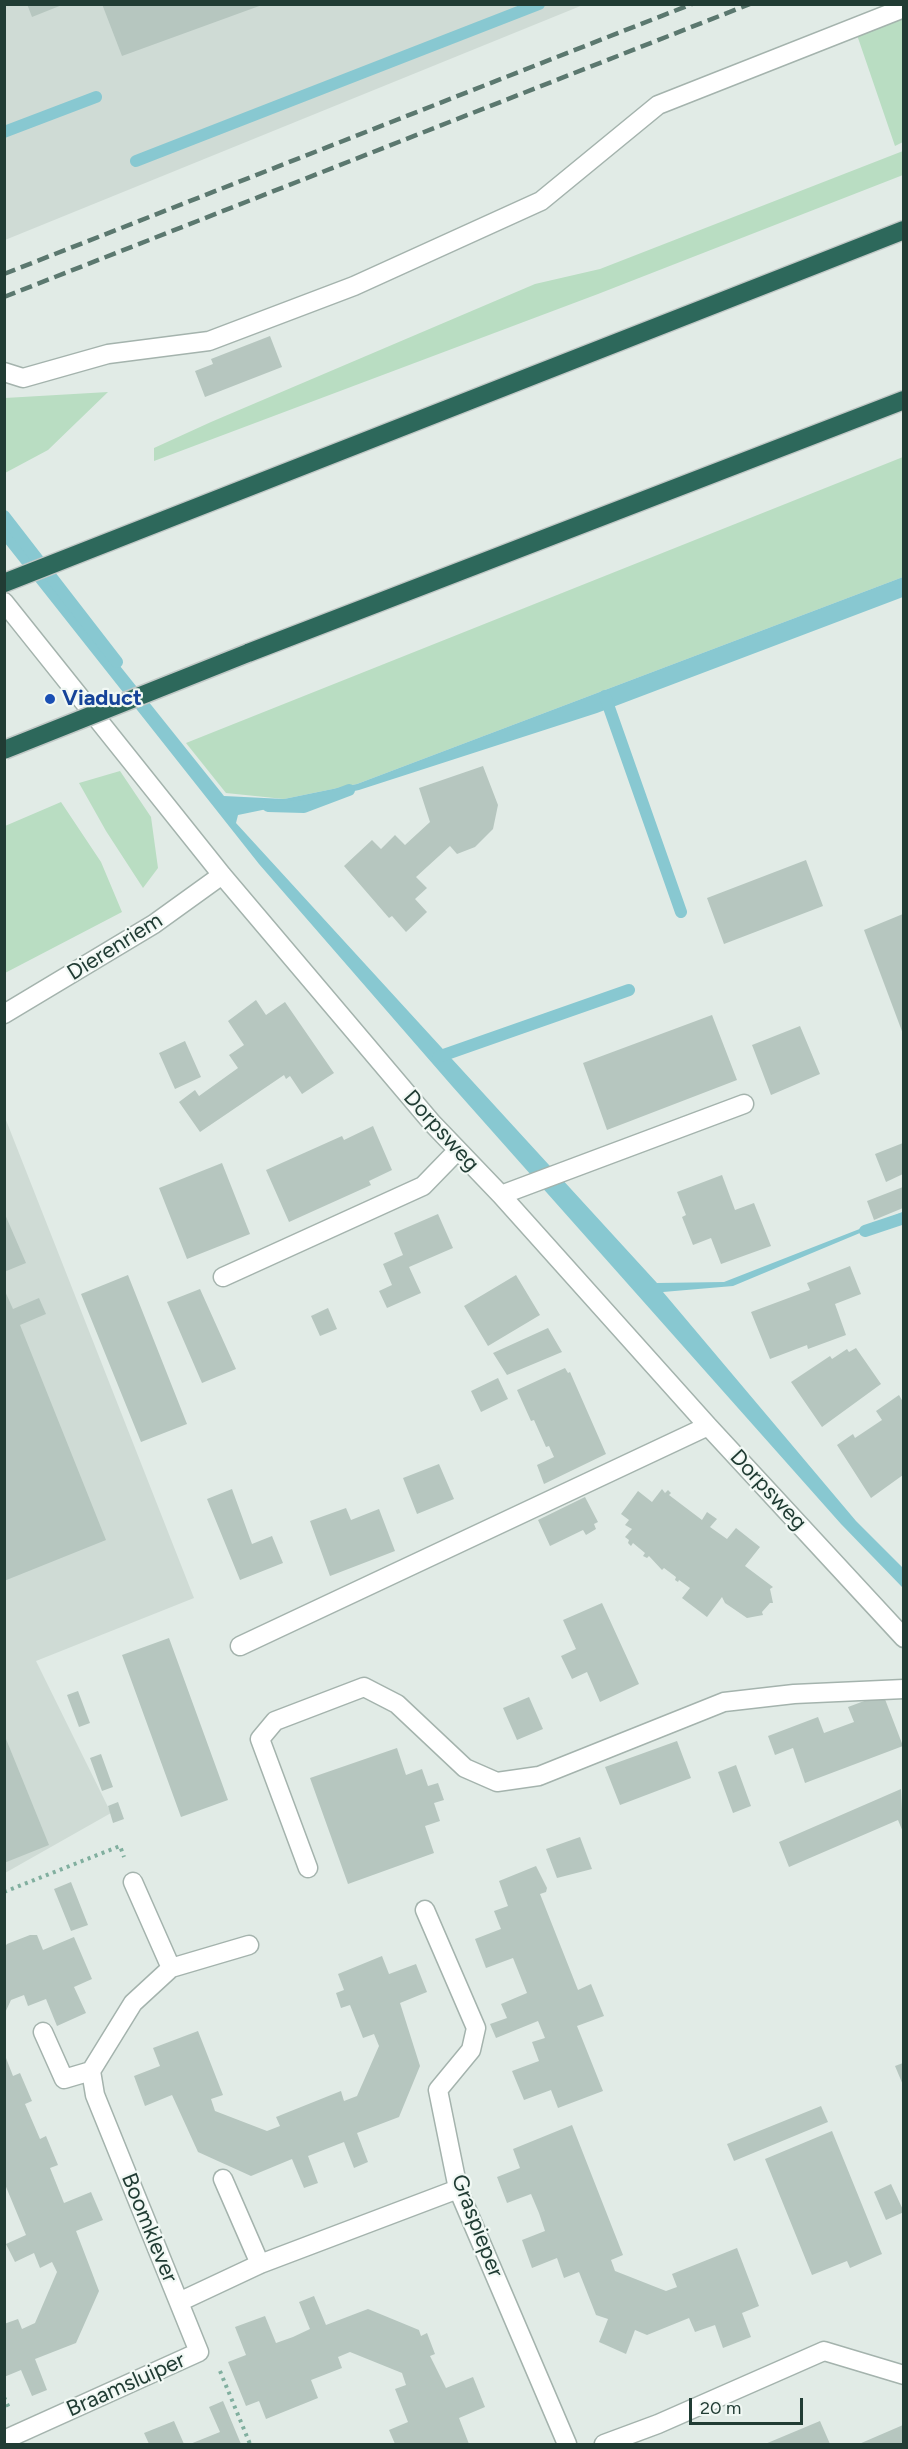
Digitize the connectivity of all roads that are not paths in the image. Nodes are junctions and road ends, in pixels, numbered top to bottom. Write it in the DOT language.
graph roads {
  1 [pos="903,8"];
  2 [pos="903,230"];
  3 [pos="4,372"];
  4 [pos="903,400"];
  5 [pos="4,583"];
  6 [pos="4,602"];
  7 [pos="4,750"];
  8 [pos="222,875"];
  9 [pos="4,1014"];
  10 [pos="744,1104"];
  11 [pos="456,1151"];
  12 [pos="501,1195"];
  13 [pos="223,1277"];
  14 [pos="708,1426"];
  15 [pos="903,1638"];
  16 [pos="240,1646"];
  17 [pos="903,1689"];
  18 [pos="308,1868"];
  19 [pos="133,1882"];
  20 [pos="426,1910"];
  21 [pos="249,1945"];
  22 [pos="171,1968"];
  23 [pos="43,2032"];
  24 [pos="91,2072"];
  25 [pos="223,2179"];
  26 [pos="458,2189"];
  27 [pos="260,2264"];
  28 [pos="179,2302"];
  29 [pos="903,2375"];
  30 [pos="4,2440"];
  31 [pos="567,2445"];
  32 [pos="604,2445"];
  1 -- 3 [label="street"];
  2 -- 5 [label="highway"];
  4 -- 7 [label="highway, bridge"];
  6 -- 8 [label="street, Dorpsweg"];
  8 -- 9 [label="street, Dierenriem"];
  8 -- 11 [label="street, Dorpsweg"];
  10 -- 12 [label="street"];
  11 -- 12 [label="street, Dorpsweg"];
  11 -- 13 [label="street"];
  12 -- 14 [label="street, Dorpsweg"];
  14 -- 15 [label="street, Dorpsweg"];
  14 -- 16 [label="street"];
  17 -- 18 [label="street"];
  19 -- 22 [label="street"];
  20 -- 26 [label="street, Graspieper"];
  21 -- 22 [label="street"];
  22 -- 24 [label="street"];
  23 -- 24 [label="street"];
  24 -- 28 [label="street, Boomklever"];
  25 -- 27 [label="street"];
  26 -- 27 [label="street, Boomklever"];
  26 -- 31 [label="street, Graspieper"];
  27 -- 28 [label="street, Boomklever"];
  28 -- 30 [label="street, Braamsluiper"];
  29 -- 32 [label="street"];
}
